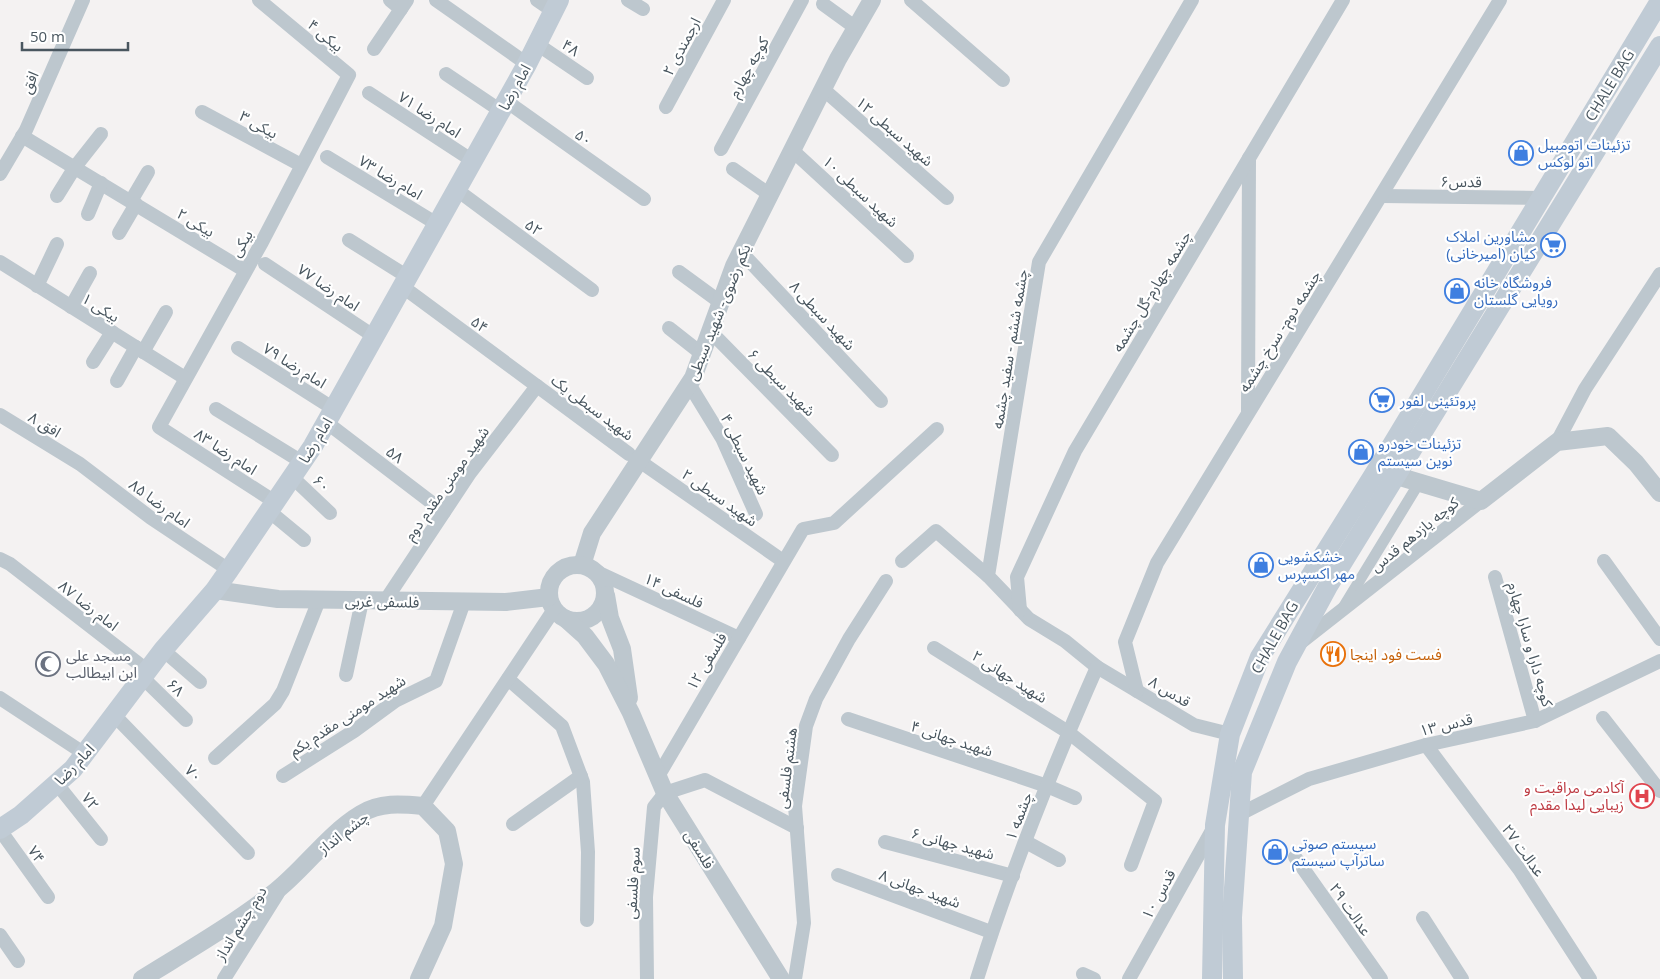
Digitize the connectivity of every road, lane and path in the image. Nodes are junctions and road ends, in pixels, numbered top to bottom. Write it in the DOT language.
graph roads {
  1 [pos="83,0"];
  2 [pos="260,0"];
  3 [pos="390,0"];
  4 [pos="436,0"];
  5 [pos="628,0"];
  6 [pos="724,0"];
  7 [pos="802,0"];
  8 [pos="872,0"];
  9 [pos="911,0"];
  10 [pos="1192,0"];
  11 [pos="1342,0"];
  12 [pos="1500,0"];
  13 [pos="1660,1"];
  14 [pos="404,4"];
  15 [pos="550,4"];
  16 [pos="823,4"];
  17 [pos="643,9"];
  18 [pos="856,28"];
  19 [pos="537,44"];
  20 [pos="1660,46"];
  21 [pos="374,49"];
  22 [pos="527,64"];
  23 [pos="446,74"];
  24 [pos="349,75"];
  25 [pos="587,78"];
  26 [pos="1003,80"];
  27 [pos="822,89"];
  28 [pos="369,93"];
  29 [pos="503,106"];
  30 [pos="666,107"];
  31 [pos="202,112"];
  32 [pos="101,134"];
  33 [pos="22,136"];
  34 [pos="721,149"];
  35 [pos="792,150"];
  36 [pos="327,157"];
  37 [pos="1249,158"];
  38 [pos="473,161"];
  39 [pos="301,166"];
  40 [pos="75,167"];
  41 [pos="733,169"];
  42 [pos="148,172"];
  43 [pos="0,174"];
  44 [pos="101,183"];
  45 [pos="457,190"];
  46 [pos="770,195"];
  47 [pos="58,196"];
  48 [pos="1382,196"];
  49 [pos="644,198"];
  50 [pos="947,198"];
  51 [pos="1541,198"];
  52 [pos="133,203"];
  53 [pos="88,214"];
  54 [pos="438,224"];
  55 [pos="119,233"];
  56 [pos="349,240"];
  57 [pos="57,244"];
  58 [pos="741,252"];
  59 [pos="907,256"];
  60 [pos="0,262"];
  61 [pos="265,264"];
  62 [pos="244,270"];
  63 [pos="680,272"];
  64 [pos="90,273"];
  65 [pos="1660,274"];
  66 [pos="406,282"];
  67 [pos="37,286"];
  68 [pos="592,290"];
  69 [pos="720,302"];
  70 [pos="71,307"];
  71 [pos="166,312"];
  72 [pos="669,328"];
  73 [pos="710,331"];
  74 [pos="112,332"];
  75 [pos="375,337"];
  76 [pos="238,348"];
  77 [pos="140,350"];
  78 [pos="702,354"];
  79 [pos="93,362"];
  80 [pos="186,378"];
  81 [pos="117,381"];
  82 [pos="689,384"];
  83 [pos="537,386"];
  84 [pos="881,401"];
  85 [pos="216,409"];
  86 [pos="1248,412"];
  87 [pos="330,415"];
  88 [pos="0,416"];
  89 [pos="159,427"];
  90 [pos="937,429"];
  91 [pos="1557,442"];
  92 [pos="832,455"];
  93 [pos="633,457"];
  94 [pos="74,460"];
  95 [pos="297,470"];
  96 [pos="1397,476"];
  97 [pos="1419,483"];
  98 [pos="1660,493"];
  99 [pos="1481,501"];
  100 [pos="272,506"];
  101 [pos="444,512"];
  102 [pos="330,513"];
  103 [pos="756,514"];
  104 [pos="304,540"];
  105 [pos="783,561"];
  106 [pos="902,561"];
  107 [pos="1604,561"];
  108 [pos="5,562"];
  109 [pos="588,568"];
  110 [pos="229,570"];
  111 [pos="988,576"];
  112 [pos="1495,577"];
  113 [pos="886,581"];
  114 [pos="605,589"];
  115 [pos="215,590"];
  116 [pos="319,600"];
  117 [pos="362,601"];
  118 [pos="385,601"];
  119 [pos="464,602"];
  120 [pos="557,608"];
  121 [pos="1020,610"];
  122 [pos="1340,614"];
  123 [pos="739,638"];
  124 [pos="1660,640"];
  125 [pos="1296,646"];
  126 [pos="934,648"];
  127 [pos="164,650"];
  128 [pos="1660,661"];
  129 [pos="1097,667"];
  130 [pos="145,675"];
  131 [pos="346,675"];
  132 [pos="508,679"];
  133 [pos="200,682"];
  134 [pos="1137,691"];
  135 [pos="0,698"];
  136 [pos="631,714"];
  137 [pos="115,716"];
  138 [pos="1603,718"];
  139 [pos="848,719"];
  140 [pos="186,720"];
  141 [pos="1535,720"];
  142 [pos="1068,732"];
  143 [pos="1230,734"];
  144 [pos="1426,745"];
  145 [pos="85,754"];
  146 [pos="214,758"];
  147 [pos="283,776"];
  148 [pos="581,776"];
  149 [pos="57,784"];
  150 [pos="661,786"];
  151 [pos="1047,786"];
  152 [pos="1660,791"];
  153 [pos="1075,798"];
  154 [pos="423,806"];
  155 [pos="1238,815"];
  156 [pos="513,824"];
  157 [pos="1215,825"];
  158 [pos="797,828"];
  159 [pos="0,829"];
  160 [pos="101,839"];
  161 [pos="885,842"];
  162 [pos="1026,842"];
  163 [pos="248,853"];
  164 [pos="1295,857"];
  165 [pos="1059,860"];
  166 [pos="1131,865"];
  167 [pos="838,875"];
  168 [pos="1013,876"];
  169 [pos="284,884"];
  170 [pos="48,897"];
  171 [pos="1423,918"];
  172 [pos="587,920"];
  173 [pos="991,932"];
  174 [pos="0,935"];
  175 [pos="18,961"];
  176 [pos="142,979"];
  177 [pos="224,979"];
  178 [pos="419,979"];
  179 [pos="647,979"];
  180 [pos="780,979"];
  181 [pos="795,979"];
  182 [pos="977,979"];
  183 [pos="1129,979"];
  184 [pos="1212,979"];
  185 [pos="1233,979"];
  186 [pos="1381,979"];
  187 [pos="1462,979"];
  188 [pos="1590,979"];
  1 -- 33 [label="street, افق"];
  2 -- 24 [label="street, ۴ بیکی"];
  3 -- 14 [label="street"];
  4 -- 22 [label="street"];
  5 -- 17 [label="street"];
  6 -- 30 [label="street, ۲ ارجمندی"];
  7 -- 34 [label="street, کوچه چهارم"];
  8 -- 18 [label="street, یکم رضوی- شهید سبطی"];
  9 -- 26 [label="street"];
  10 -- 111 [label="street, چشمه ششم - سفید چشمه"];
  11 -- 37 [label="street, چشمه چهارم-گل چشمه"];
  12 -- 48 [label="street, چشمه دوم- سرخ چشمه"];
  13 -- 51 [label="main road, CHALE BAG"];
  14 -- 21 [label="street"];
  15 -- 19 [label="main road, امام رضا"];
  16 -- 18 [label="street"];
  18 -- 27 [label="street, یکم رضوی- شهید سبطی"];
  19 -- 22 [label="main road, امام رضا"];
  19 -- 25 [label="street, ۴۸"];
  20 -- 96 [label="main road, CHALE BAG"];
  22 -- 29 [label="main road, امام رضا"];
  23 -- 29 [label="street, ۵۰"];
  24 -- 39 [label="street, بیکی"];
  27 -- 35 [label="street, یکم رضوی- شهید سبطی"];
  27 -- 50 [label="street, ۱۲ شهید سبطی"];
  28 -- 38 [label="street, امام رضا ۷۱"];
  29 -- 38 [label="main road, امام رضا"];
  29 -- 49 [label="street, ۵۰"];
  31 -- 39 [label="street, ۳ بیکی"];
  32 -- 40 [label="street"];
  33 -- 40 [label="street, ۲ بیکی"];
  33 -- 43 [label="street, افق"];
  35 -- 46 [label="street, یکم رضوی- شهید سبطی"];
  35 -- 59 [label="street, ۱۰ شهید سبطی"];
  36 -- 54 [label="street, امام رضا ۷۳"];
  37 -- 86 [label="street"];
  37 -- 121 [label="street, چشمه چهارم-گل چشمه"];
  38 -- 45 [label="main road, امام رضا"];
  39 -- 62 [label="street, بیکی"];
  40 -- 44 [label="street, ۲ بیکی"];
  40 -- 47 [label="street"];
  41 -- 46 [label="street"];
  42 -- 52 [label="street"];
  44 -- 52 [label="street, ۲ بیکی"];
  44 -- 53 [label="street"];
  45 -- 54 [label="main road, امام رضا"];
  45 -- 68 [label="street, ۵۲"];
  46 -- 58 [label="street, یکم رضوی- شهید سبطی"];
  48 -- 51 [label="street, قدس۶"];
  48 -- 86 [label="street, چشمه دوم- سرخ چشمه"];
  51 -- 143 [label="main road, CHALE BAG"];
  52 -- 55 [label="street"];
  52 -- 62 [label="street, ۲ بیکی"];
  54 -- 66 [label="main road, امام رضا"];
  56 -- 66 [label="street, ۵۴"];
  57 -- 67 [label="street"];
  58 -- 69 [label="street, یکم رضوی- شهید سبطی"];
  58 -- 84 [label="street, ۸ شهید سبطی"];
  60 -- 67 [label="street, ۱ بیکی"];
  61 -- 75 [label="street, امام رضا ۷۷"];
  62 -- 80 [label="street, بیکی"];
  63 -- 69 [label="street"];
  64 -- 70 [label="street"];
  65 -- 91 [label="street"];
  66 -- 75 [label="main road, امام رضا"];
  66 -- 83 [label="street, ۵۴"];
  67 -- 70 [label="street, ۱ بیکی"];
  69 -- 73 [label="street, یکم رضوی- شهید سبطی"];
  70 -- 74 [label="street, ۱ بیکی"];
  71 -- 77 [label="street"];
  72 -- 78 [label="street"];
  73 -- 78 [label="street, یکم رضوی- شهید سبطی"];
  73 -- 92 [label="street, ۶ شهید سبطی"];
  74 -- 77 [label="street, ۱ بیکی"];
  74 -- 79 [label="street"];
  75 -- 87 [label="main road, امام رضا"];
  76 -- 87 [label="street, امام رضا ۷۹"];
  77 -- 80 [label="street, ۱ بیکی"];
  77 -- 81 [label="street"];
  78 -- 82 [label="street, یکم رضوی- شهید سبطی"];
  80 -- 89 [label="street, بیکی"];
  82 -- 93 [label="street, یکم رضوی- شهید سبطی"];
  82 -- 103 [label="street, ۴ شهید سبطی"];
  83 -- 93 [label="street, شهید سبطی یک"];
  83 -- 101 [label="street, شهید مومنی مقدم دوم"];
  85 -- 95 [label="street, ۶۰"];
  86 -- 134 [label="street, چشمه دوم- سرخ چشمه"];
  87 -- 95 [label="main road, امام رضا"];
  87 -- 101 [label="street, ۵۸"];
  88 -- 94 [label="street, افق ۸"];
  89 -- 100 [label="street, امام رضا ۸۳"];
  90 -- 105 [label="street, ۱۲ فلسفی"];
  91 -- 98 [label="street"];
  91 -- 99 [label="street"];
  93 -- 105 [label="street, ۲ شهید سبطی"];
  93 -- 109 [label="street, یکم رضوی- شهید سبطی"];
  94 -- 110 [label="street, امام رضا ۸۵"];
  95 -- 100 [label="main road, امام رضا"];
  95 -- 102 [label="street, ۶۰"];
  96 -- 97 [label="street"];
  96 -- 125 [label="main road, CHALE BAG"];
  97 -- 99 [label="street"];
  97 -- 122 [label="street"];
  99 -- 122 [label="street, کوچه یازدهم قدس"];
  100 -- 104 [label="street, امام رضا ۸۳"];
  100 -- 110 [label="main road, امام رضا"];
  101 -- 118 [label="street, شهید مومنی مقدم دوم"];
  105 -- 123 [label="street, ۱۲ فلسفی"];
  106 -- 111 [label="street"];
  107 -- 124 [label="street"];
  108 -- 130 [label="street, امام رضا ۸۷"];
  109 -- 114 [label="street"];
  109 -- 120 [label="street"];
  109 -- 123 [label="street, ۱۴ فلسفی"];
  110 -- 115 [label="main road, امام رضا"];
  111 -- 121 [label="street"];
  112 -- 141 [label="street, کوچه دارا و سارا چهارم"];
  113 -- 158 [label="street, هشتم فلسفی"];
  114 -- 120 [label="street"];
  114 -- 136 [label="street"];
  115 -- 116 [label="street, فلسفی غربی"];
  115 -- 127 [label="main road, امام رضا"];
  116 -- 117 [label="street, فلسفی غربی"];
  116 -- 146 [label="street"];
  117 -- 118 [label="street, فلسفی غربی"];
  117 -- 131 [label="street"];
  118 -- 119 [label="street, فلسفی غربی"];
  119 -- 120 [label="street, فلسفی غربی"];
  119 -- 147 [label="street, شهید مومنی مقدم یکم"];
  120 -- 132 [label="street"];
  120 -- 136 [label="street"];
  121 -- 129 [label="street, قدس ۸"];
  122 -- 125 [label="street, کوچه یازدهم قدس"];
  123 -- 150 [label="street, ۱۲ فلسفی"];
  125 -- 155 [label="main road, CHALE BAG"];
  126 -- 142 [label="street, ۲ شهید جهانی"];
  127 -- 130 [label="main road, امام رضا"];
  127 -- 133 [label="street"];
  128 -- 141 [label="street, قدس ۱۳"];
  129 -- 134 [label="street, قدس ۸"];
  129 -- 142 [label="street, چشمه ۱"];
  130 -- 137 [label="main road, امام رضا"];
  130 -- 140 [label="street, ۶۸"];
  132 -- 148 [label="street"];
  132 -- 154 [label="street"];
  134 -- 143 [label="street, قدس ۸"];
  135 -- 145 [label="street"];
  136 -- 150 [label="street, فلسفی"];
  137 -- 145 [label="main road, امام رضا"];
  137 -- 163 [label="street, ۷۰"];
  138 -- 152 [label="street"];
  139 -- 151 [label="street, ۴ شهید جهانی"];
  141 -- 144 [label="street, قدس ۱۳"];
  142 -- 151 [label="street, چشمه ۱"];
  142 -- 166 [label="street, ۲ شهید جهانی"];
  143 -- 157 [label="main road, CHALE BAG"];
  144 -- 155 [label="street, قدس ۱۳"];
  144 -- 188 [label="street, عدالت ۲۷"];
  145 -- 149 [label="main road, امام رضا"];
  148 -- 156 [label="street"];
  148 -- 172 [label="street"];
  149 -- 159 [label="main road, امام رضا"];
  149 -- 160 [label="street, ۷۲"];
  150 -- 158 [label="street"];
  150 -- 179 [label="street, سوم فلسفی"];
  150 -- 180 [label="street, فلسفی"];
  151 -- 153 [label="street, ۴ شهید جهانی"];
  151 -- 162 [label="street, چشمه ۱"];
  154 -- 169 [label="street, چشم انداز"];
  154 -- 178 [label="street"];
  155 -- 185 [label="main road, CHALE BAG"];
  157 -- 183 [label="street, قدس ۱۰"];
  157 -- 184 [label="main road, CHALE BAG"];
  158 -- 181 [label="street, هشتم فلسفی"];
  159 -- 170 [label="street, ۷۴"];
  161 -- 168 [label="street, ۶ شهید جهانی"];
  162 -- 165 [label="street"];
  162 -- 168 [label="street, چشمه ۱"];
  164 -- 186 [label="street, عدالت ۲۹"];
  167 -- 173 [label="street, ۸ شهید جهانی"];
  168 -- 173 [label="street, چشمه ۱"];
  169 -- 176 [label="street, چشم انداز"];
  169 -- 177 [label="street, دوم چشم انداز"];
  171 -- 187 [label="street"];
  173 -- 182 [label="street, چشمه ۱"];
  174 -- 175 [label="street"];
}
